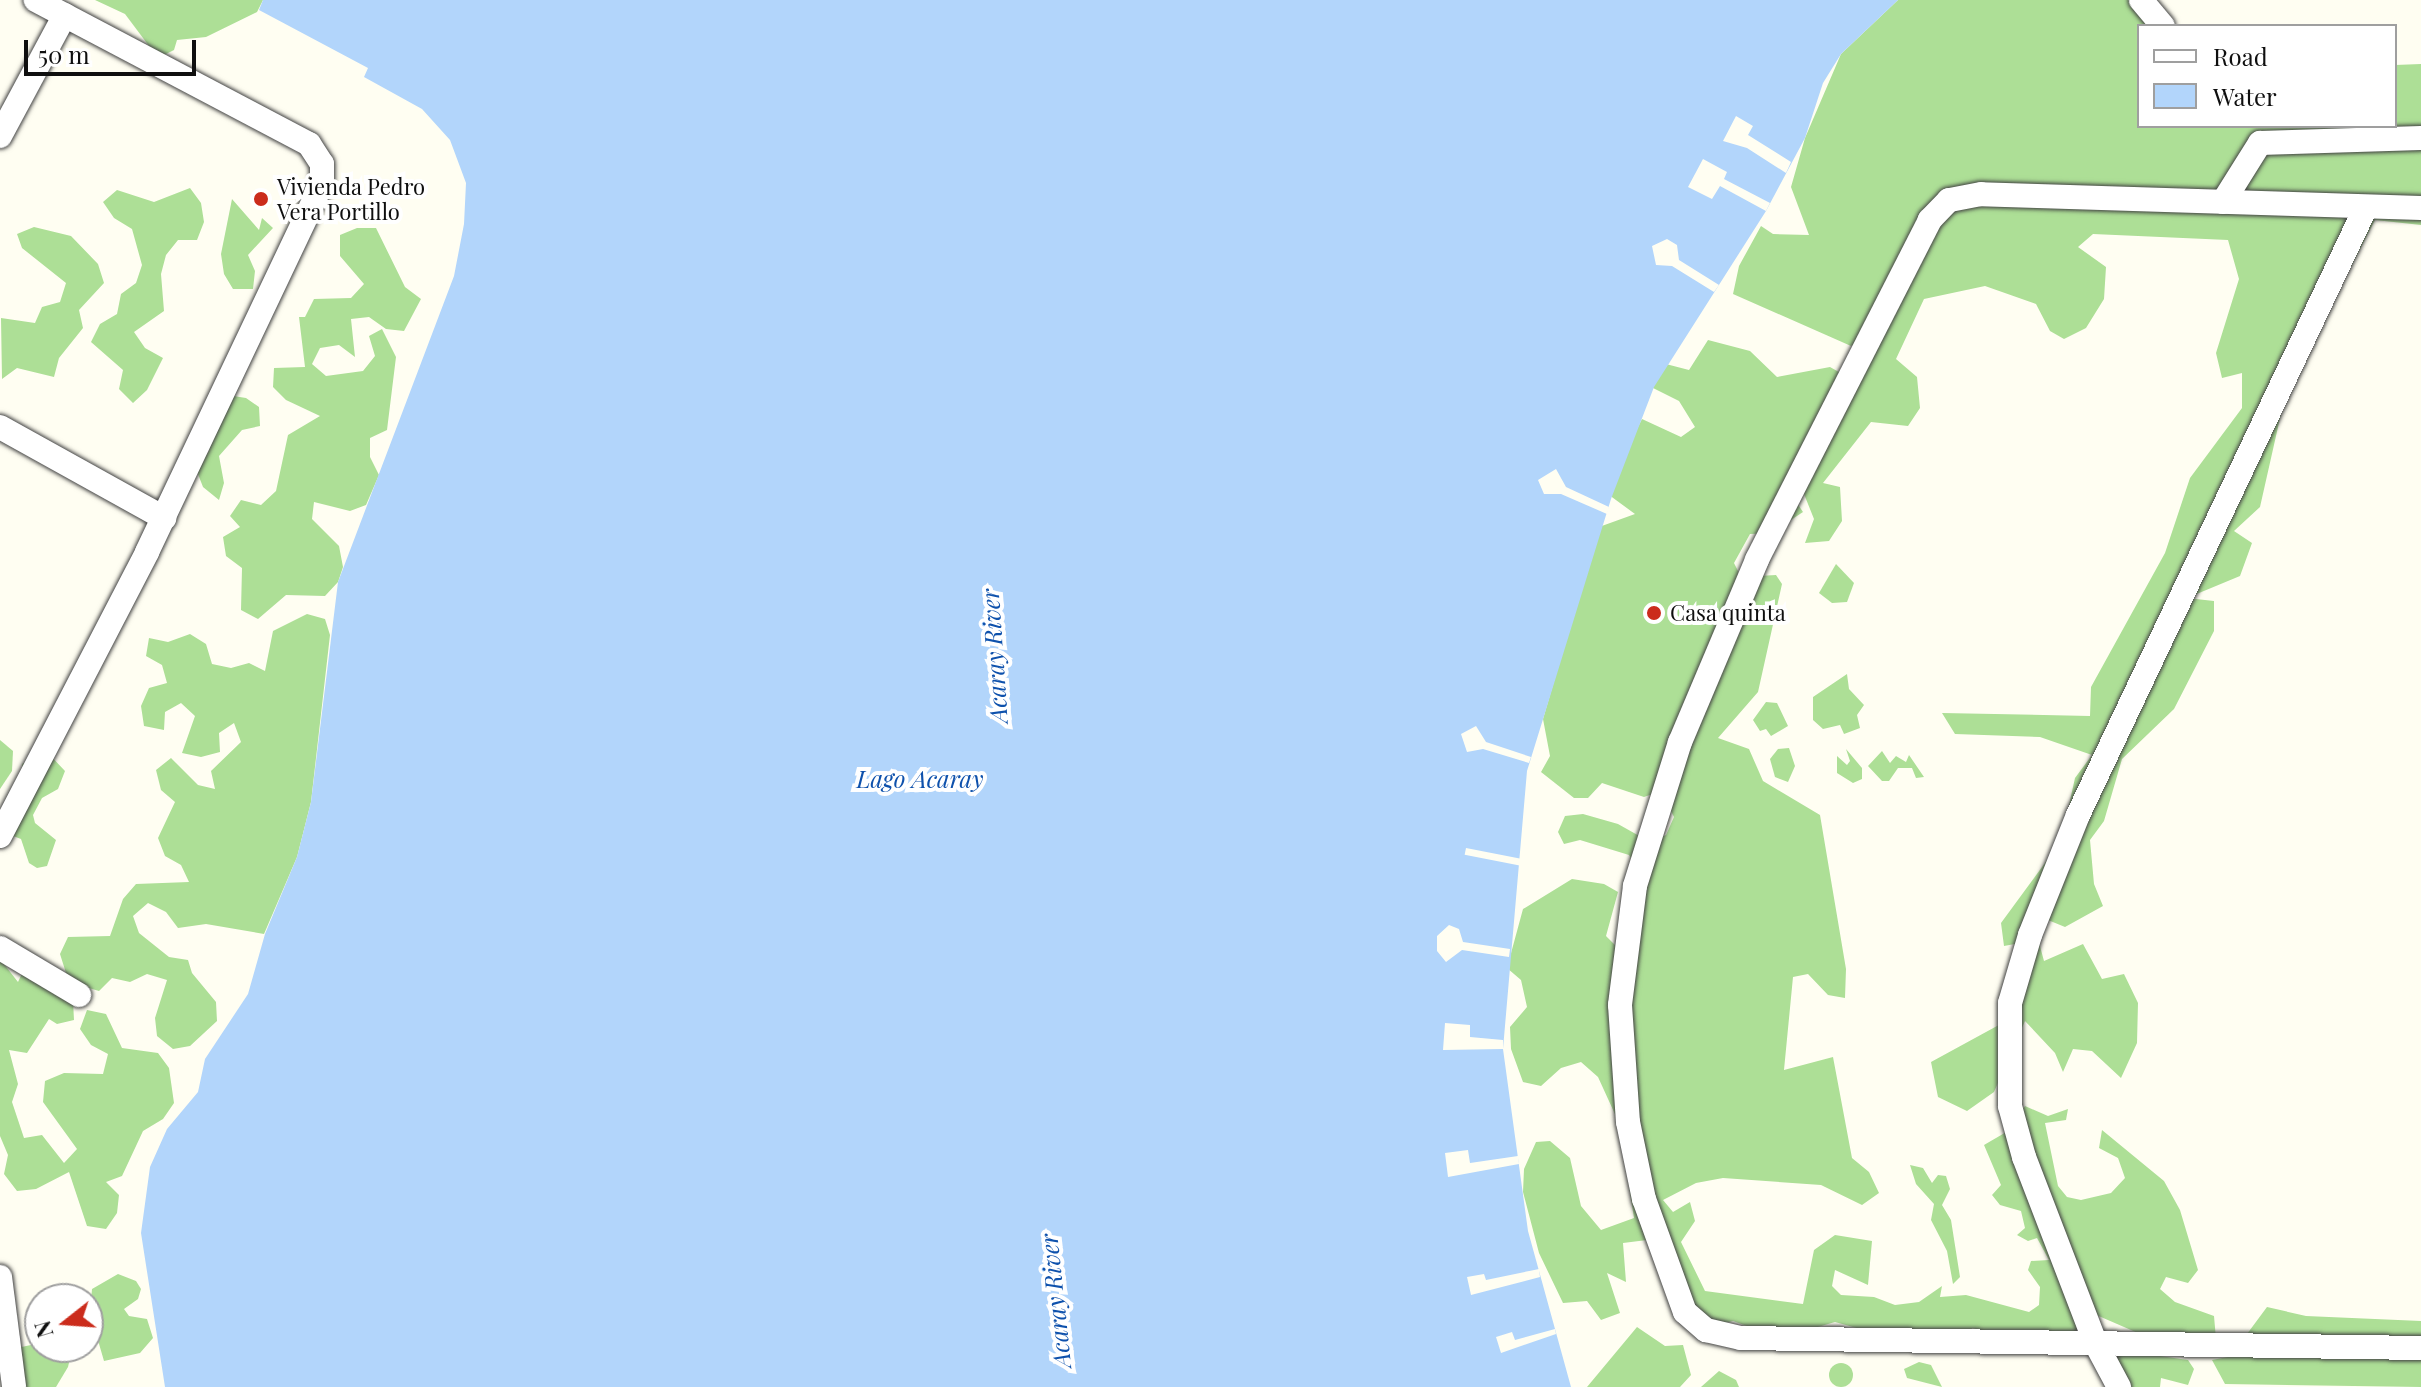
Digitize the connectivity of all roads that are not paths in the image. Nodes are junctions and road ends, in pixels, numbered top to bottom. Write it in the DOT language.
graph roads {
  1 [pos="36,0"];
  2 [pos="2141,0"];
  3 [pos="65,15"];
  4 [pos="2161,24"];
  5 [pos="2253,134"];
  6 [pos="0,136"];
  7 [pos="2421,138"];
  8 [pos="2223,202"];
  9 [pos="2421,208"];
  10 [pos="2365,209"];
  11 [pos="0,427"];
  12 [pos="164,518"];
  13 [pos="0,836"];
  14 [pos="0,948"];
  15 [pos="79,995"];
  16 [pos="0,1277"];
  17 [pos="2095,1342"];
  18 [pos="2421,1348"];
  19 [pos="14,1387"];
  20 [pos="2119,1387"];
  1 -- 3 [label="street"];
  2 -- 4 [label="street"];
  3 -- 6 [label="street"];
  3 -- 12 [label="street"];
  5 -- 7 [label="street"];
  5 -- 8 [label="street"];
  8 -- 10 [label="street"];
  8 -- 17 [label="street"];
  9 -- 10 [label="street"];
  10 -- 17 [label="street"];
  11 -- 12 [label="street"];
  12 -- 13 [label="street"];
  14 -- 15 [label="street"];
  16 -- 19 [label="street"];
  17 -- 18 [label="street"];
  17 -- 20 [label="street"];
}
